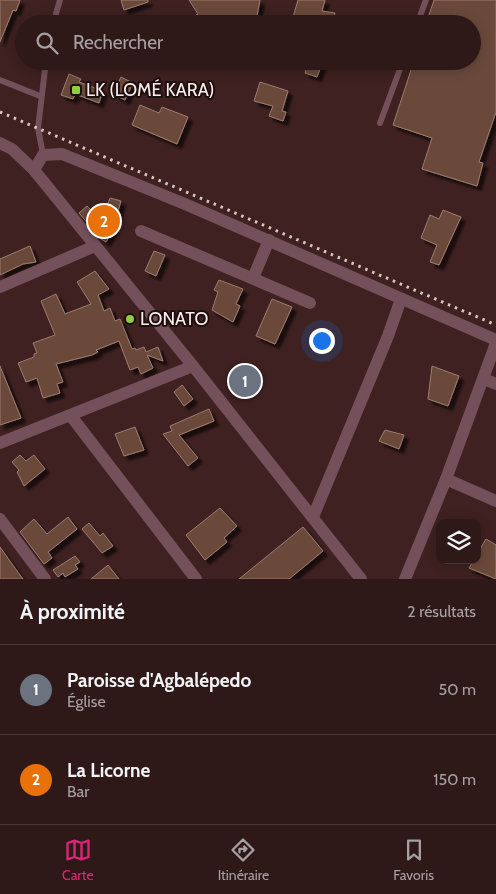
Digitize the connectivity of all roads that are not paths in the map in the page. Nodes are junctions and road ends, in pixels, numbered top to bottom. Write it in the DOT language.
graph roads {
  1 [pos="60,0"];
  2 [pos="426,0"];
  3 [pos="56,15"];
  4 [pos="420,15"];
  5 [pos="44,70"];
  6 [pos="400,70"];
  7 [pos="0,80"];
  8 [pos="40,96"];
  9 [pos="380,123"];
  10 [pos="0,143"];
  11 [pos="43,155"];
  12 [pos="34,170"];
  13 [pos="141,232"];
  14 [pos="269,240"];
  15 [pos="95,246"];
  16 [pos="253,278"];
  17 [pos="0,287"];
  18 [pos="401,299"];
  19 [pos="310,303"];
  20 [pos="496,341"];
  21 [pos="193,366"];
  22 [pos="490,382"];
  23 [pos="71,416"];
  24 [pos="0,443"];
  25 [pos="446,480"];
  26 [pos="496,501"];
  27 [pos="313,517"];
  28 [pos="0,519"];
  29 [pos="45,579"];
  30 [pos="196,579"];
  31 [pos="361,579"];
  32 [pos="405,579"];
  1 -- 3 [label="lane"];
  2 -- 4 [label="lane"];
  5 -- 8 [label="lane"];
  6 -- 9 [label="lane"];
  7 -- 8 [label="lane"];
  8 -- 11 [label="lane"];
  10 -- 12 [label="street"];
  11 -- 12 [label="street"];
  11 -- 14 [label="street"];
  12 -- 15 [label="street"];
  13 -- 16 [label="street"];
  14 -- 16 [label="street"];
  14 -- 18 [label="street"];
  15 -- 17 [label="street"];
  15 -- 21 [label="street"];
  16 -- 19 [label="street"];
  18 -- 20 [label="street"];
  18 -- 27 [label="street"];
  20 -- 22 [label="street"];
  21 -- 23 [label="street"];
  21 -- 27 [label="street"];
  22 -- 25 [label="street"];
  23 -- 24 [label="street"];
  23 -- 30 [label="street"];
  25 -- 26 [label="street"];
  25 -- 32 [label="street"];
  27 -- 31 [label="street"];
  28 -- 29 [label="street"];
}
